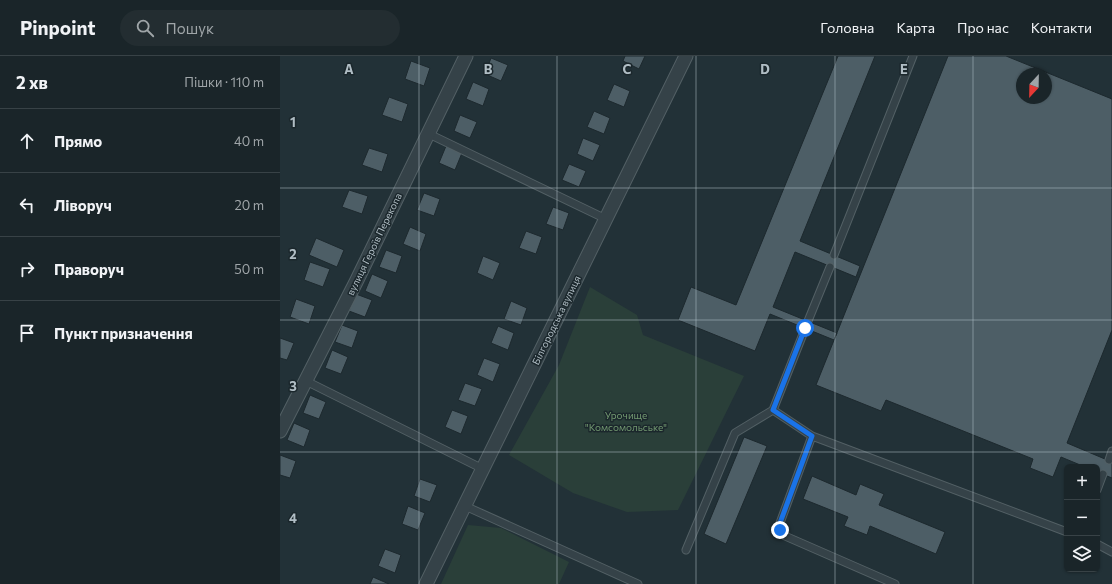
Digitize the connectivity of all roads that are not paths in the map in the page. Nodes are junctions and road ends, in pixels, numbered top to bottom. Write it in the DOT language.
graph roads {
  1 [pos="466,56"];
  2 [pos="686,56"];
  3 [pos="913,56"];
  4 [pos="428,134"];
  5 [pos="606,219"];
  6 [pos="834,255"];
  7 [pos="830,267"];
  8 [pos="808,321"];
  9 [pos="805,328"];
  10 [pos="306,381"];
  11 [pos="773,410"];
  12 [pos="280,431"];
  13 [pos="812,436"];
  14 [pos="1112,451"];
  15 [pos="1108,460"];
  16 [pos="483,469"];
  17 [pos="1103,474"];
  18 [pos="1100,482"];
  19 [pos="465,506"];
  20 [pos="1064,531"];
  21 [pos="1100,546"];
  22 [pos="686,550"];
  23 [pos="1112,552"];
  24 [pos="426,584"];
  25 [pos="638,584"];
  26 [pos="895,584"];
  1 -- 4 [label="street, вулиця Героїв Перекопа"];
  2 -- 5 [label="street, Білгородська вулиця"];
  3 -- 6 [label="lane"];
  4 -- 5 [label="lane"];
  4 -- 10 [label="street, вулиця Героїв Перекопа"];
  5 -- 16 [label="street, Білгородська вулиця"];
  7 -- 8 [label="lane"];
  9 -- 11 [label="lane"];
  10 -- 12 [label="street, вулиця Героїв Перекопа"];
  10 -- 16 [label="lane"];
  11 -- 13 [label="lane"];
  11 -- 22 [label="lane"];
  13 -- 20 [label="lane"];
  13 -- 26 [label="lane"];
  14 -- 15 [label="lane"];
  16 -- 19 [label="street, Білгородська вулиця"];
  17 -- 18 [label="lane"];
  19 -- 24 [label="street, Білгородська вулиця"];
  19 -- 25 [label="lane"];
  21 -- 23 [label="lane"];
}
